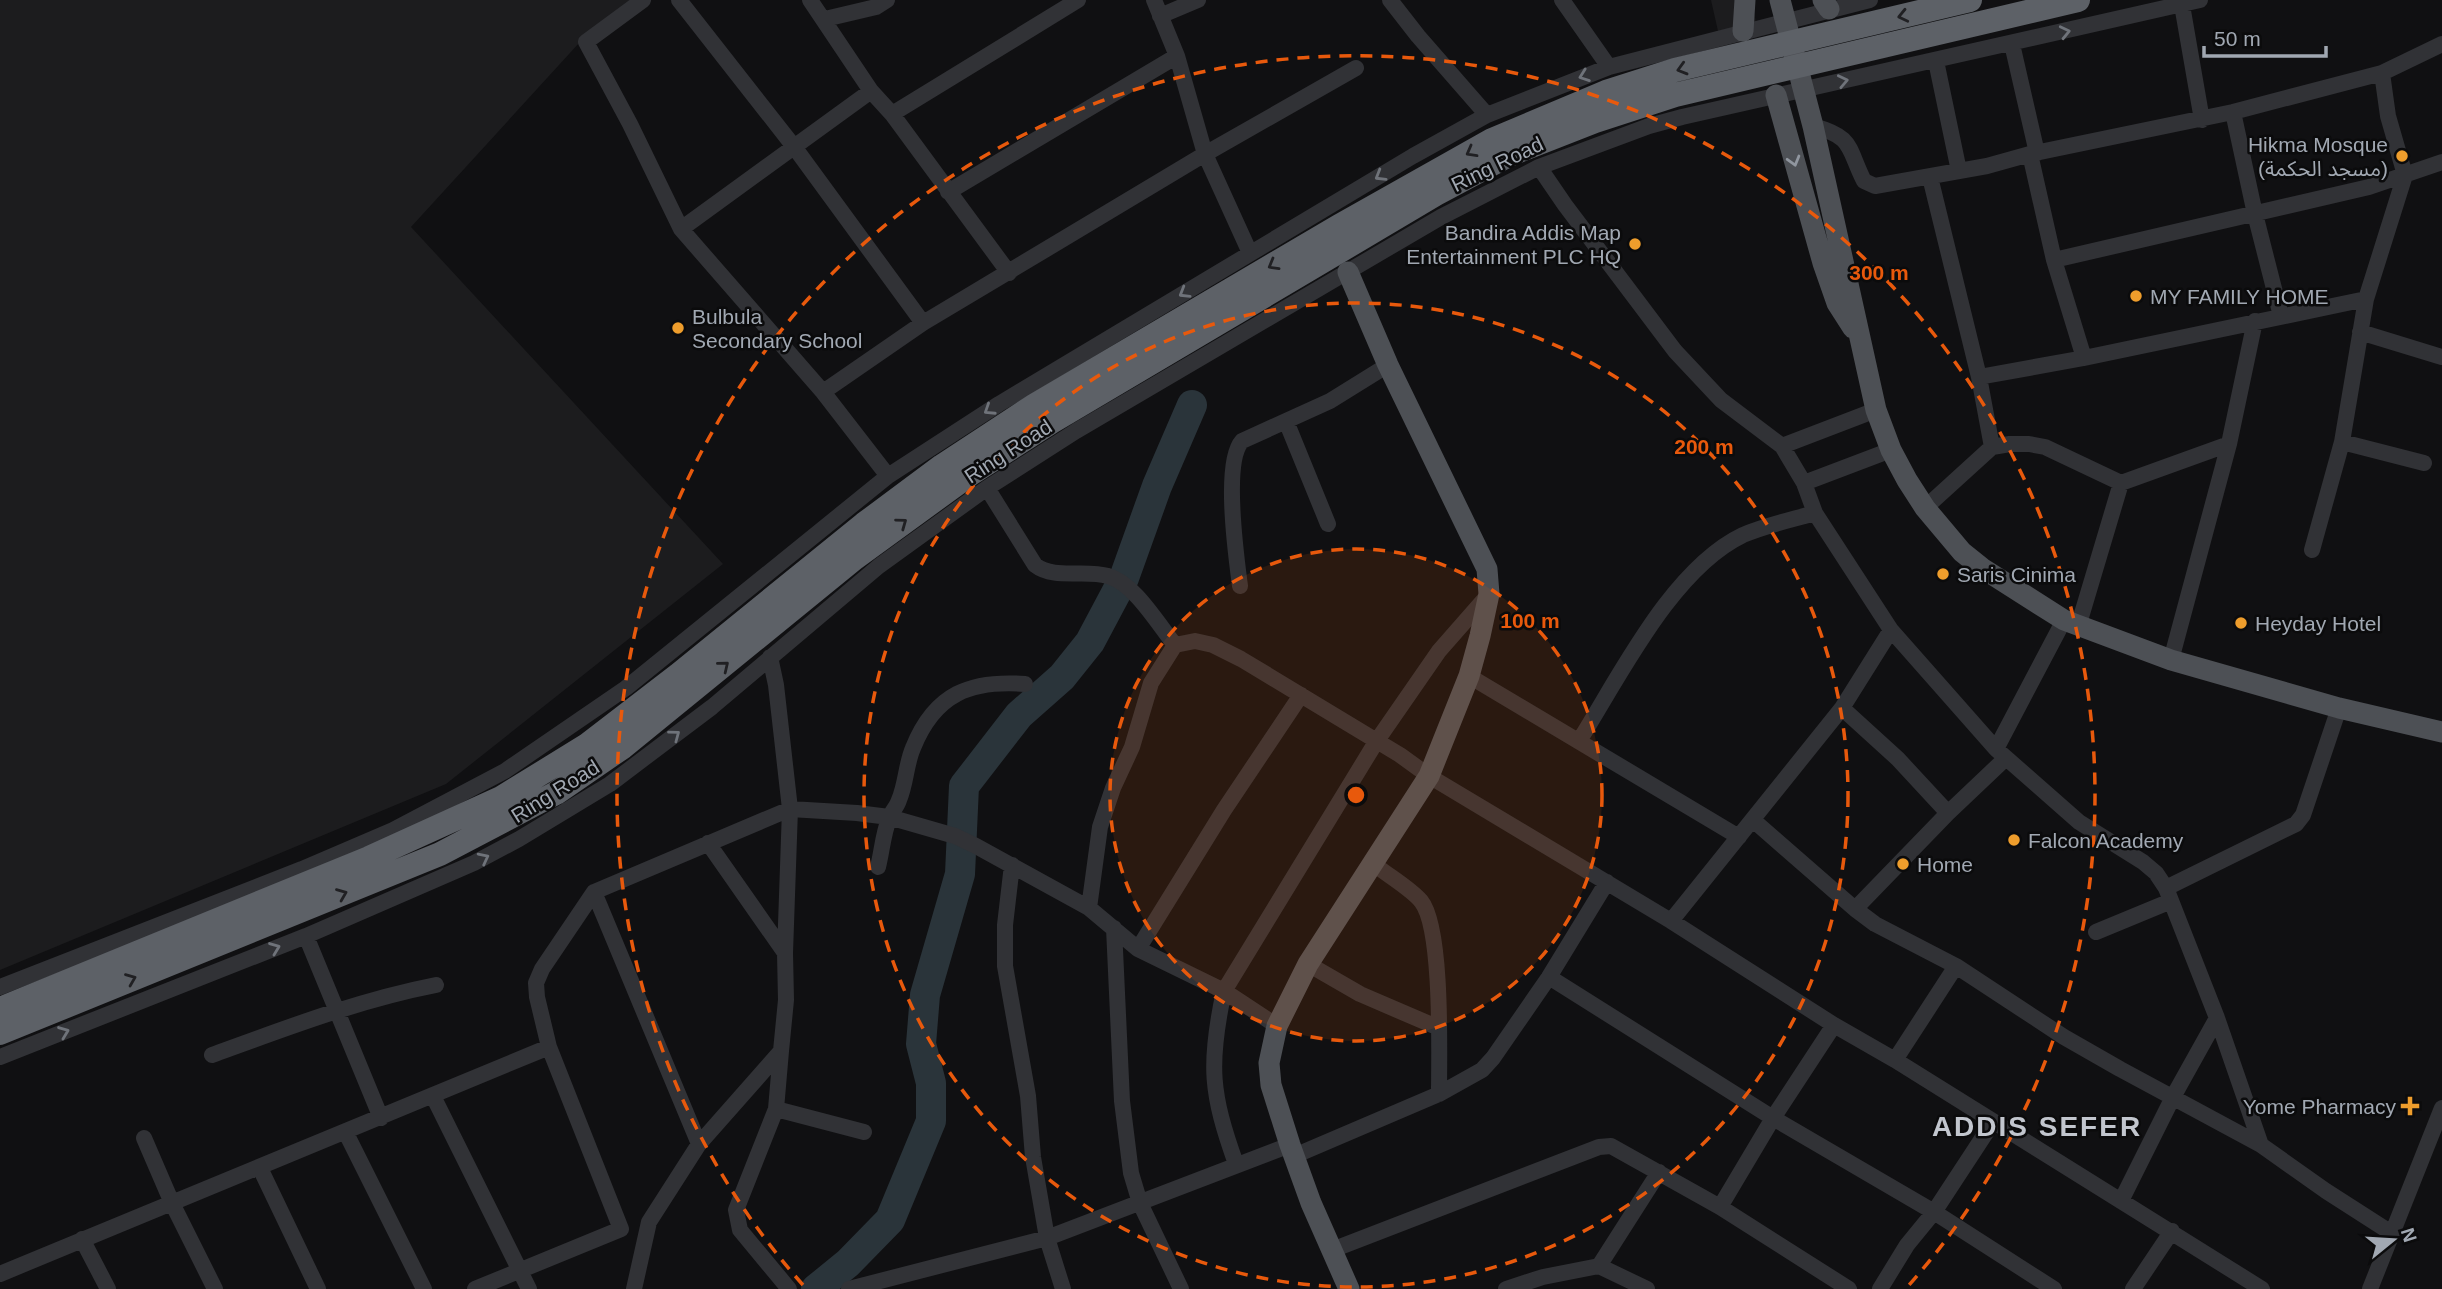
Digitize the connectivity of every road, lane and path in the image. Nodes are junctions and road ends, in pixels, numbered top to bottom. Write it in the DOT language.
graph roads {
  1 [pos="643,0"];
  2 [pos="679,0"];
  3 [pos="810,0"];
  4 [pos="887,0"];
  5 [pos="1078,0"];
  6 [pos="1154,0"];
  7 [pos="1198,0"];
  8 [pos="1390,0"];
  9 [pos="1562,0"];
  10 [pos="1745,0"];
  11 [pos="1780,0"];
  12 [pos="1870,0"];
  13 [pos="1969,0"];
  14 [pos="2078,0"];
  15 [pos="2200,0"];
  16 [pos="1826,5"];
  17 [pos="2182,5"];
  18 [pos="1160,16"];
  19 [pos="824,19"];
  20 [pos="1744,31"];
  21 [pos="2012,44"];
  22 [pos="2442,44"];
  23 [pos="1177,55"];
  24 [pos="1936,61"];
  25 [pos="1609,67"];
  26 [pos="1356,68"];
  27 [pos="2382,73"];
  28 [pos="872,91"];
  29 [pos="1776,95"];
  30 [pos="2233,112"];
  31 [pos="892,114"];
  32 [pos="1487,115"];
  33 [pos="2202,120"];
  34 [pos="1813,126"];
  35 [pos="795,148"];
  36 [pos="1205,154"];
  37 [pos="2033,154"];
  38 [pos="2442,162"];
  39 [pos="1539,167"];
  40 [pos="1959,171"];
  41 [pos="2405,175"];
  42 [pos="1930,177"];
  43 [pos="948,192"];
  44 [pos="2255,214"];
  45 [pos="681,229"];
  46 [pos="1250,253"];
  47 [pos="2054,260"];
  48 [pos="1348,272"];
  49 [pos="1009,273"];
  50 [pos="2366,299"];
  51 [pos="2281,316"];
  52 [pos="2255,321"];
  53 [pos="923,323"];
  54 [pos="2360,332"];
  55 [pos="1861,338"];
  56 [pos="2442,357"];
  57 [pos="2084,358"];
  58 [pos="1388,365"];
  59 [pos="1979,377"];
  60 [pos="822,392"];
  61 [pos="1876,410"];
  62 [pos="1286,421"];
  63 [pos="2342,442"];
  64 [pos="2229,444"];
  65 [pos="1782,446"];
  66 [pos="1993,447"];
  67 [pos="1891,450"];
  68 [pos="2424,463"];
  69 [pos="888,476"];
  70 [pos="1804,483"];
  71 [pos="2121,483"];
  72 [pos="987,488"];
  73 [pos="1925,508"];
  74 [pos="1815,513"];
  75 [pos="1328,524"];
  76 [pos="2312,550"];
  77 [pos="1240,586"];
  78 [pos="1489,594"];
  79 [pos="2071,624"];
  80 [pos="1891,630"];
  81 [pos="1175,645"];
  82 [pos="770,657"];
  83 [pos="2171,660"];
  84 [pos="1469,676"];
  85 [pos="1025,684"];
  86 [pos="1301,695"];
  87 [pos="1842,708"];
  88 [pos="2339,708"];
  89 [pos="2442,732"];
  90 [pos="1579,741"];
  91 [pos="1376,742"];
  92 [pos="2001,754"];
  93 [pos="1429,776"];
  94 [pos="790,808"];
  95 [pos="1948,813"];
  96 [pos="889,817"];
  97 [pos="1754,820"];
  98 [pos="1739,837"];
  99 [pos="708,843"];
  100 [pos="1374,864"];
  101 [pos="1012,866"];
  102 [pos="878,867"];
  103 [pos="1607,882"];
  104 [pos="594,892"];
  105 [pos="2168,895"];
  106 [pos="1089,908"];
  107 [pos="1856,909"];
  108 [pos="1671,921"];
  109 [pos="1114,928"];
  110 [pos="2096,932"];
  111 [pos="306,936"];
  112 [pos="1138,949"];
  113 [pos="785,953"];
  114 [pos="1308,964"];
  115 [pos="1956,966"];
  116 [pos="1549,977"];
  117 [pos="436,985"];
  118 [pos="0,987"];
  119 [pos="1224,991"];
  120 [pos="0,1009"];
  121 [pos="336,1010"];
  122 [pos="2217,1018"];
  123 [pos="1834,1025"];
  124 [pos="1277,1026"];
  125 [pos="1439,1028"];
  126 [pos="0,1033"];
  127 [pos="549,1047"];
  128 [pos="781,1051"];
  129 [pos="212,1055"];
  130 [pos="0,1056"];
  131 [pos="1895,1060"];
  132 [pos="1439,1094"];
  133 [pos="433,1096"];
  134 [pos="2173,1097"];
  135 [pos="2442,1108"];
  136 [pos="776,1109"];
  137 [pos="381,1118"];
  138 [pos="1773,1118"];
  139 [pos="1993,1122"];
  140 [pos="864,1132"];
  141 [pos="346,1133"];
  142 [pos="144,1138"];
  143 [pos="699,1144"];
  144 [pos="2261,1145"];
  145 [pos="2427,1149"];
  146 [pos="1292,1150"];
  147 [pos="2442,1157"];
  148 [pos="1236,1164"];
  149 [pos="260,1168"];
  150 [pos="1658,1172"];
  151 [pos="2120,1201"];
  152 [pos="172,1203"];
  153 [pos="1140,1203"];
  154 [pos="1720,1207"];
  155 [pos="1934,1212"];
  156 [pos="649,1222"];
  157 [pos="621,1229"];
  158 [pos="2172,1231"];
  159 [pos="2393,1234"];
  160 [pos="1047,1238"];
  161 [pos="82,1239"];
  162 [pos="1332,1250"];
  163 [pos="1599,1266"];
  164 [pos="518,1269"];
  165 [pos="0,1274"];
  166 [pos="0,1280"];
  167 [pos="2255,1287"];
  168 [pos="5,1289"];
  169 [pos="108,1289"];
  170 [pos="215,1289"];
  171 [pos="318,1289"];
  172 [pos="424,1289"];
  173 [pos="475,1289"];
  174 [pos="529,1289"];
  175 [pos="634,1289"];
  176 [pos="789,1289"];
  177 [pos="849,1289"];
  178 [pos="1063,1289"];
  179 [pos="1181,1289"];
  180 [pos="1349,1289"];
  181 [pos="1506,1289"];
  182 [pos="1647,1289"];
  183 [pos="1849,1289"];
  184 [pos="1880,1289"];
  185 [pos="2054,1289"];
  186 [pos="2133,1289"];
  187 [pos="2370,1289"];
  1 -- 45 [label="street"];
  2 -- 35 [label="street"];
  3 -- 19 [label="street"];
  4 -- 19 [label="street"];
  5 -- 31 [label="street"];
  6 -- 18 [label="street"];
  7 -- 18 [label="street"];
  8 -- 32 [label="street"];
  9 -- 25 [label="street"];
  10 -- 20 [label="main road"];
  11 -- 34 [label="main road"];
  12 -- 16 [label="street, Ring Road"];
  13 -- 120 [label="highway, Ring Road, one-way"];
  126 -- 14 [label="highway, Ring Road, one-way"];
  15 -- 17 [label="street, Ring Road"];
  16 -- 20 [label="street, Ring Road"];
  21 -- 17 [label="street, Ring Road, one-way"];
  17 -- 33 [label="street"];
  18 -- 23 [label="street"];
  19 -- 28 [label="street"];
  20 -- 25 [label="street, Ring Road"];
  21 -- 24 [label="street, Ring Road"];
  21 -- 37 [label="street"];
  22 -- 27 [label="street"];
  23 -- 36 [label="street"];
  23 -- 43 [label="street"];
  29 -- 24 [label="street, Ring Road, one-way"];
  24 -- 40 [label="street"];
  25 -- 32 [label="street, Ring Road, one-way"];
  26 -- 36 [label="street"];
  27 -- 30 [label="street"];
  27 -- 41 [label="street"];
  28 -- 31 [label="street"];
  28 -- 35 [label="street"];
  29 -- 39 [label="street, Ring Road"];
  29 -- 55 [label="main road, one-way"];
  30 -- 33 [label="street"];
  30 -- 44 [label="street"];
  31 -- 43 [label="street"];
  32 -- 46 [label="street, Ring Road, one-way"];
  33 -- 37 [label="street"];
  34 -- 42 [label="street"];
  34 -- 55 [label="main road"];
  35 -- 45 [label="street"];
  35 -- 53 [label="street"];
  36 -- 46 [label="street"];
  36 -- 49 [label="street"];
  37 -- 40 [label="street"];
  37 -- 47 [label="street"];
  38 -- 41 [label="street"];
  39 -- 48 [label="street, Ring Road"];
  39 -- 65 [label="street"];
  40 -- 42 [label="street"];
  41 -- 44 [label="street"];
  41 -- 50 [label="street"];
  42 -- 59 [label="street"];
  43 -- 49 [label="street"];
  44 -- 47 [label="street"];
  44 -- 51 [label="street"];
  45 -- 60 [label="street"];
  46 -- 69 [label="street, Ring Road, one-way"];
  47 -- 57 [label="street"];
  48 -- 58 [label="main road"];
  48 -- 72 [label="street, Ring Road"];
  49 -- 53 [label="street"];
  50 -- 51 [label="street"];
  50 -- 54 [label="street"];
  51 -- 52 [label="street"];
  52 -- 57 [label="street"];
  52 -- 64 [label="street"];
  53 -- 60 [label="street"];
  54 -- 56 [label="street"];
  54 -- 63 [label="street"];
  55 -- 61 [label="main road"];
  57 -- 59 [label="street"];
  58 -- 62 [label="street"];
  58 -- 78 [label="main road"];
  59 -- 66 [label="street"];
  60 -- 69 [label="street"];
  61 -- 65 [label="street"];
  61 -- 67 [label="main road"];
  62 -- 75 [label="street"];
  62 -- 77 [label="street"];
  63 -- 68 [label="street"];
  63 -- 76 [label="street"];
  64 -- 71 [label="street"];
  64 -- 83 [label="street"];
  65 -- 70 [label="street"];
  66 -- 71 [label="street"];
  66 -- 73 [label="street"];
  67 -- 70 [label="street"];
  67 -- 73 [label="main road"];
  69 -- 118 [label="street, Ring Road"];
  70 -- 74 [label="street"];
  71 -- 79 [label="street"];
  72 -- 81 [label="street"];
  72 -- 82 [label="street, Ring Road"];
  73 -- 79 [label="main road"];
  74 -- 80 [label="street"];
  74 -- 90 [label="street"];
  78 -- 84 [label="main road"];
  78 -- 91 [label="street"];
  79 -- 83 [label="main road"];
  79 -- 92 [label="street"];
  80 -- 87 [label="street"];
  80 -- 92 [label="street"];
  81 -- 86 [label="street"];
  81 -- 106 [label="street"];
  82 -- 94 [label="street"];
  111 -- 82 [label="street, Ring Road, one-way"];
  83 -- 88 [label="main road"];
  84 -- 90 [label="street"];
  84 -- 93 [label="main road"];
  85 -- 96 [label="street"];
  86 -- 91 [label="street"];
  86 -- 112 [label="street"];
  87 -- 95 [label="street"];
  87 -- 97 [label="street"];
  88 -- 89 [label="main road"];
  88 -- 105 [label="street"];
  90 -- 98 [label="street"];
  91 -- 93 [label="street"];
  91 -- 119 [label="street"];
  92 -- 95 [label="street"];
  92 -- 105 [label="street"];
  93 -- 100 [label="main road"];
  93 -- 103 [label="street"];
  94 -- 96 [label="street"];
  94 -- 99 [label="street"];
  94 -- 113 [label="street"];
  95 -- 107 [label="street"];
  96 -- 101 [label="street"];
  96 -- 102 [label="street"];
  97 -- 98 [label="street"];
  97 -- 107 [label="street"];
  98 -- 108 [label="street"];
  99 -- 104 [label="street"];
  99 -- 113 [label="street"];
  100 -- 114 [label="main road"];
  100 -- 125 [label="street"];
  101 -- 106 [label="street"];
  101 -- 160 [label="street"];
  103 -- 108 [label="street"];
  103 -- 116 [label="street"];
  104 -- 127 [label="street"];
  104 -- 143 [label="street"];
  105 -- 110 [label="street"];
  105 -- 122 [label="street"];
  106 -- 109 [label="street"];
  107 -- 115 [label="street"];
  108 -- 123 [label="street"];
  109 -- 112 [label="street"];
  109 -- 153 [label="street"];
  111 -- 121 [label="street"];
  130 -- 111 [label="street, Ring Road, one-way"];
  112 -- 119 [label="street"];
  113 -- 128 [label="street"];
  114 -- 124 [label="main road"];
  114 -- 125 [label="street"];
  115 -- 131 [label="street"];
  115 -- 134 [label="street"];
  116 -- 132 [label="street"];
  116 -- 138 [label="street"];
  117 -- 121 [label="street"];
  119 -- 124 [label="street"];
  119 -- 148 [label="street"];
  121 -- 129 [label="street"];
  121 -- 137 [label="street"];
  122 -- 134 [label="street"];
  122 -- 144 [label="street"];
  123 -- 131 [label="street"];
  123 -- 138 [label="street"];
  124 -- 146 [label="main road"];
  125 -- 132 [label="street"];
  127 -- 133 [label="street"];
  127 -- 157 [label="street"];
  128 -- 136 [label="street"];
  128 -- 143 [label="street"];
  131 -- 139 [label="street"];
  132 -- 146 [label="street"];
  133 -- 137 [label="street"];
  133 -- 164 [label="street"];
  134 -- 144 [label="street"];
  134 -- 151 [label="street"];
  135 -- 145 [label="street"];
  136 -- 140 [label="street"];
  136 -- 176 [label="street"];
  137 -- 141 [label="street"];
  138 -- 154 [label="street"];
  138 -- 155 [label="street"];
  139 -- 151 [label="street"];
  139 -- 155 [label="street"];
  141 -- 149 [label="street"];
  141 -- 172 [label="street"];
  142 -- 152 [label="street"];
  143 -- 156 [label="street"];
  144 -- 159 [label="street"];
  145 -- 147 [label="street"];
  145 -- 159 [label="street"];
  146 -- 148 [label="street"];
  146 -- 162 [label="main road"];
  148 -- 153 [label="street"];
  149 -- 152 [label="street"];
  149 -- 171 [label="street"];
  150 -- 154 [label="street"];
  150 -- 162 [label="street"];
  150 -- 163 [label="street"];
  151 -- 158 [label="street"];
  152 -- 161 [label="street"];
  152 -- 170 [label="street"];
  153 -- 160 [label="street"];
  153 -- 179 [label="street"];
  154 -- 183 [label="street"];
  155 -- 184 [label="street"];
  155 -- 185 [label="street"];
  156 -- 157 [label="street"];
  156 -- 175 [label="street"];
  157 -- 164 [label="street"];
  158 -- 167 [label="street"];
  158 -- 186 [label="street"];
  159 -- 187 [label="street"];
  160 -- 177 [label="street"];
  160 -- 178 [label="street"];
  161 -- 165 [label="street"];
  161 -- 169 [label="street"];
  162 -- 180 [label="main road"];
  163 -- 181 [label="street"];
  163 -- 182 [label="street"];
  164 -- 173 [label="street"];
  164 -- 174 [label="street"];
  166 -- 168 [label="street"];
}
